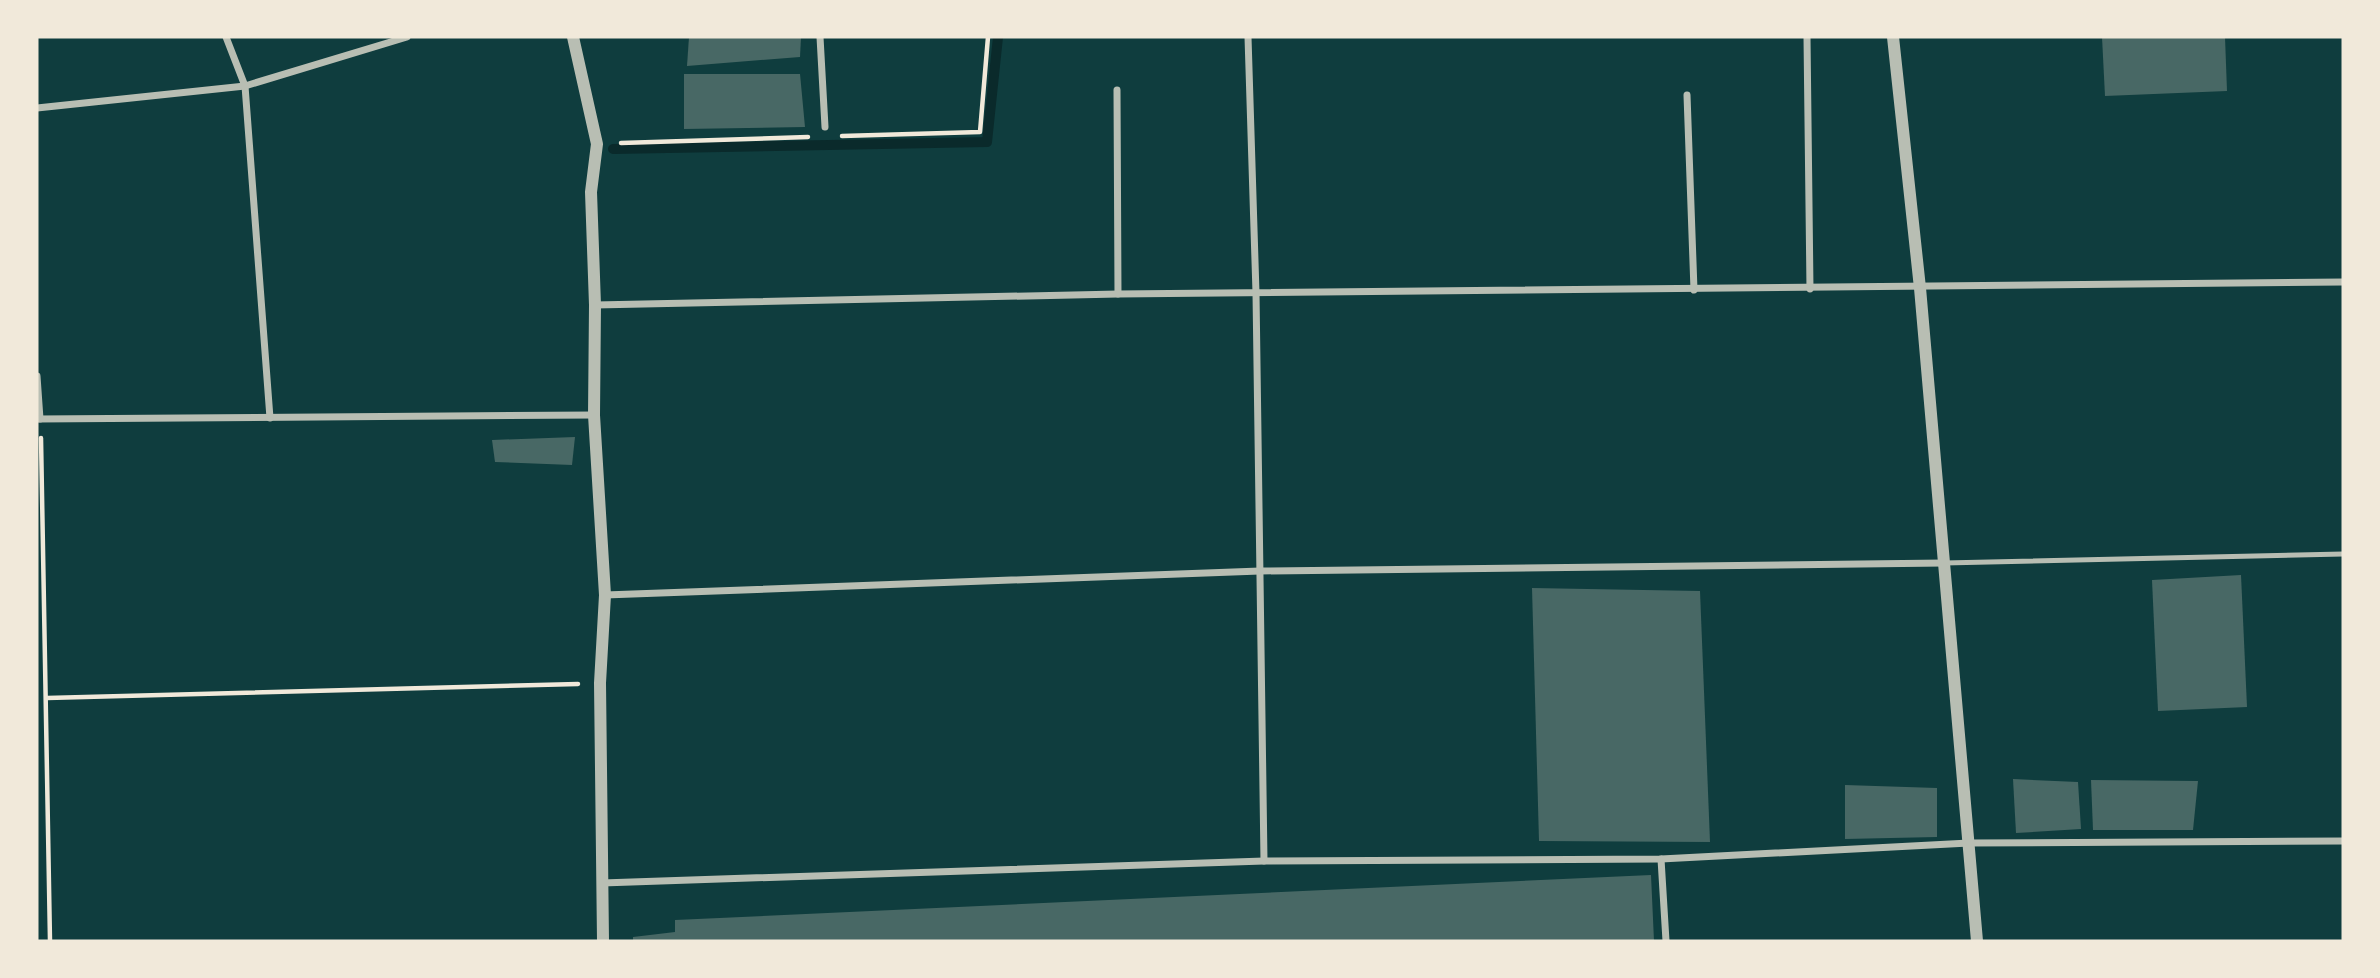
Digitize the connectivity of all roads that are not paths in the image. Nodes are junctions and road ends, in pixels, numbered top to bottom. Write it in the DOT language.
graph roads {
  1 [pos="226,37"];
  2 [pos="407,37"];
  3 [pos="573,37"];
  4 [pos="820,37"];
  5 [pos="1248,37"];
  6 [pos="1807,37"];
  7 [pos="1893,37"];
  8 [pos="245,86"];
  9 [pos="1117,90"];
  10 [pos="1687,95"];
  11 [pos="37,108"];
  12 [pos="825,127"];
  13 [pos="2343,282"];
  14 [pos="1920,288"];
  15 [pos="1810,289"];
  16 [pos="1694,290"];
  17 [pos="1256,293"];
  18 [pos="1118,294"];
  19 [pos="595,305"];
  20 [pos="37,376"];
  21 [pos="594,415"];
  22 [pos="271,418"];
  23 [pos="39,419"];
  24 [pos="2343,554"];
  25 [pos="1944,563"];
  26 [pos="1260,571"];
  27 [pos="605,595"];
  28 [pos="2343,841"];
  29 [pos="1969,843"];
  30 [pos="1661,859"];
  31 [pos="1264,861"];
  32 [pos="602,883"];
  33 [pos="603,941"];
  34 [pos="1665,941"];
  35 [pos="1976,941"];
  1 -- 8 [label="street"];
  2 -- 8 [label="street"];
  3 -- 19 [label="street"];
  4 -- 12 [label="street"];
  5 -- 17 [label="street"];
  6 -- 15 [label="street"];
  7 -- 14 [label="street"];
  8 -- 11 [label="street"];
  8 -- 22 [label="street"];
  9 -- 18 [label="street"];
  10 -- 16 [label="street"];
  13 -- 14 [label="street"];
  14 -- 15 [label="street"];
  14 -- 25 [label="street"];
  15 -- 16 [label="street"];
  16 -- 17 [label="street"];
  17 -- 18 [label="street"];
  17 -- 26 [label="street"];
  18 -- 19 [label="street"];
  19 -- 21 [label="street"];
  20 -- 23 [label="street"];
  21 -- 22 [label="street"];
  21 -- 27 [label="street"];
  22 -- 23 [label="street"];
  24 -- 25 [label="lane"];
  25 -- 26 [label="street"];
  25 -- 29 [label="street"];
  26 -- 27 [label="street"];
  26 -- 31 [label="street"];
  27 -- 32 [label="street"];
  28 -- 29 [label="street"];
  29 -- 30 [label="street"];
  29 -- 35 [label="street"];
  30 -- 31 [label="street"];
  30 -- 34 [label="street"];
  31 -- 32 [label="street"];
  32 -- 33 [label="street"];
}
